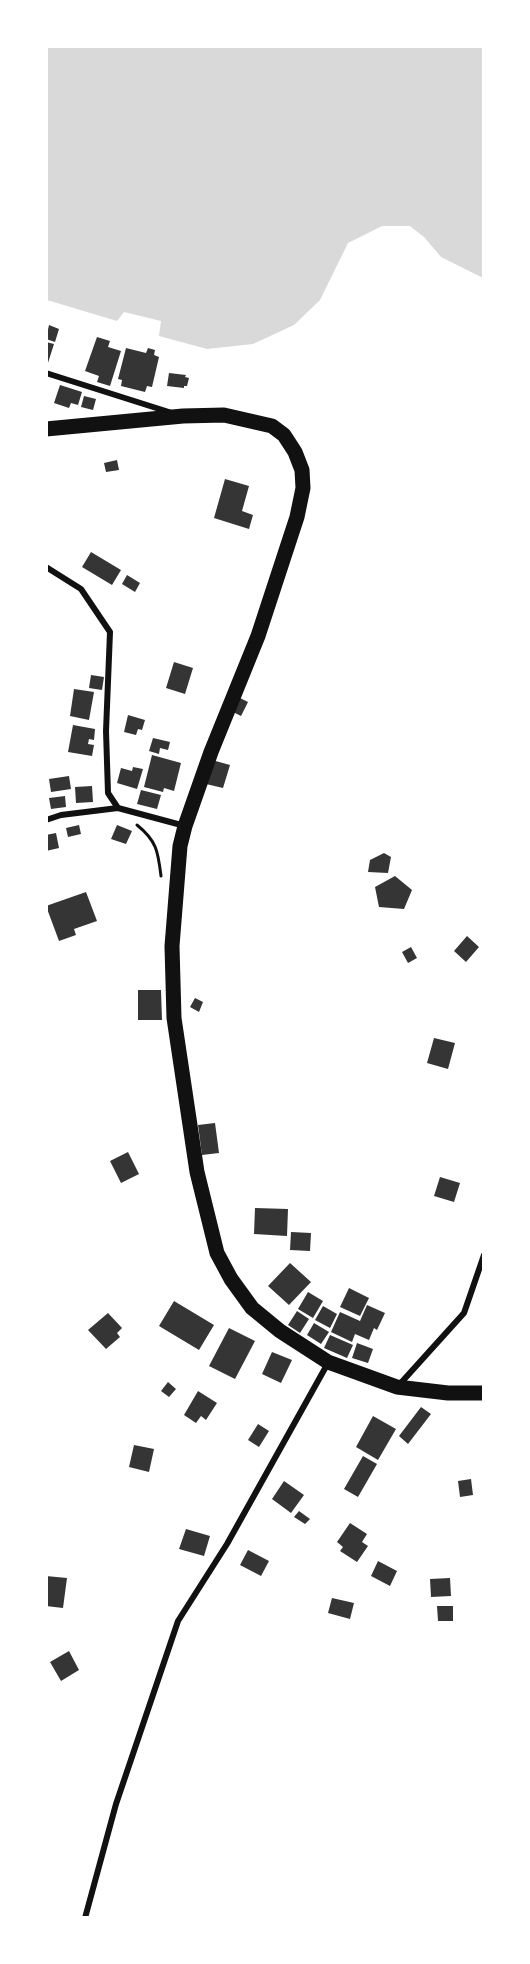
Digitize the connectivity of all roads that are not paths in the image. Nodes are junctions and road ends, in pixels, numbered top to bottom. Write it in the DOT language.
graph roads {
  1 [pos="46,373"];
  2 [pos="183,416"];
  3 [pos="46,429"];
  4 [pos="46,567"];
  5 [pos="118,808"];
  6 [pos="46,820"];
  7 [pos="185,826"];
  8 [pos="483,1255"];
  9 [pos="328,1362"];
  10 [pos="397,1387"];
  11 [pos="483,1393"];
  12 [pos="85,1917"];
  1 -- 2 [label="street"];
  2 -- 3 [label="main road"];
  2 -- 7 [label="main road"];
  4 -- 5 [label="street"];
  5 -- 6 [label="street"];
  5 -- 7 [label="street"];
  7 -- 9 [label="main road"];
  8 -- 10 [label="street"];
  9 -- 10 [label="main road"];
  9 -- 12 [label="street"];
  10 -- 11 [label="main road"];
}
